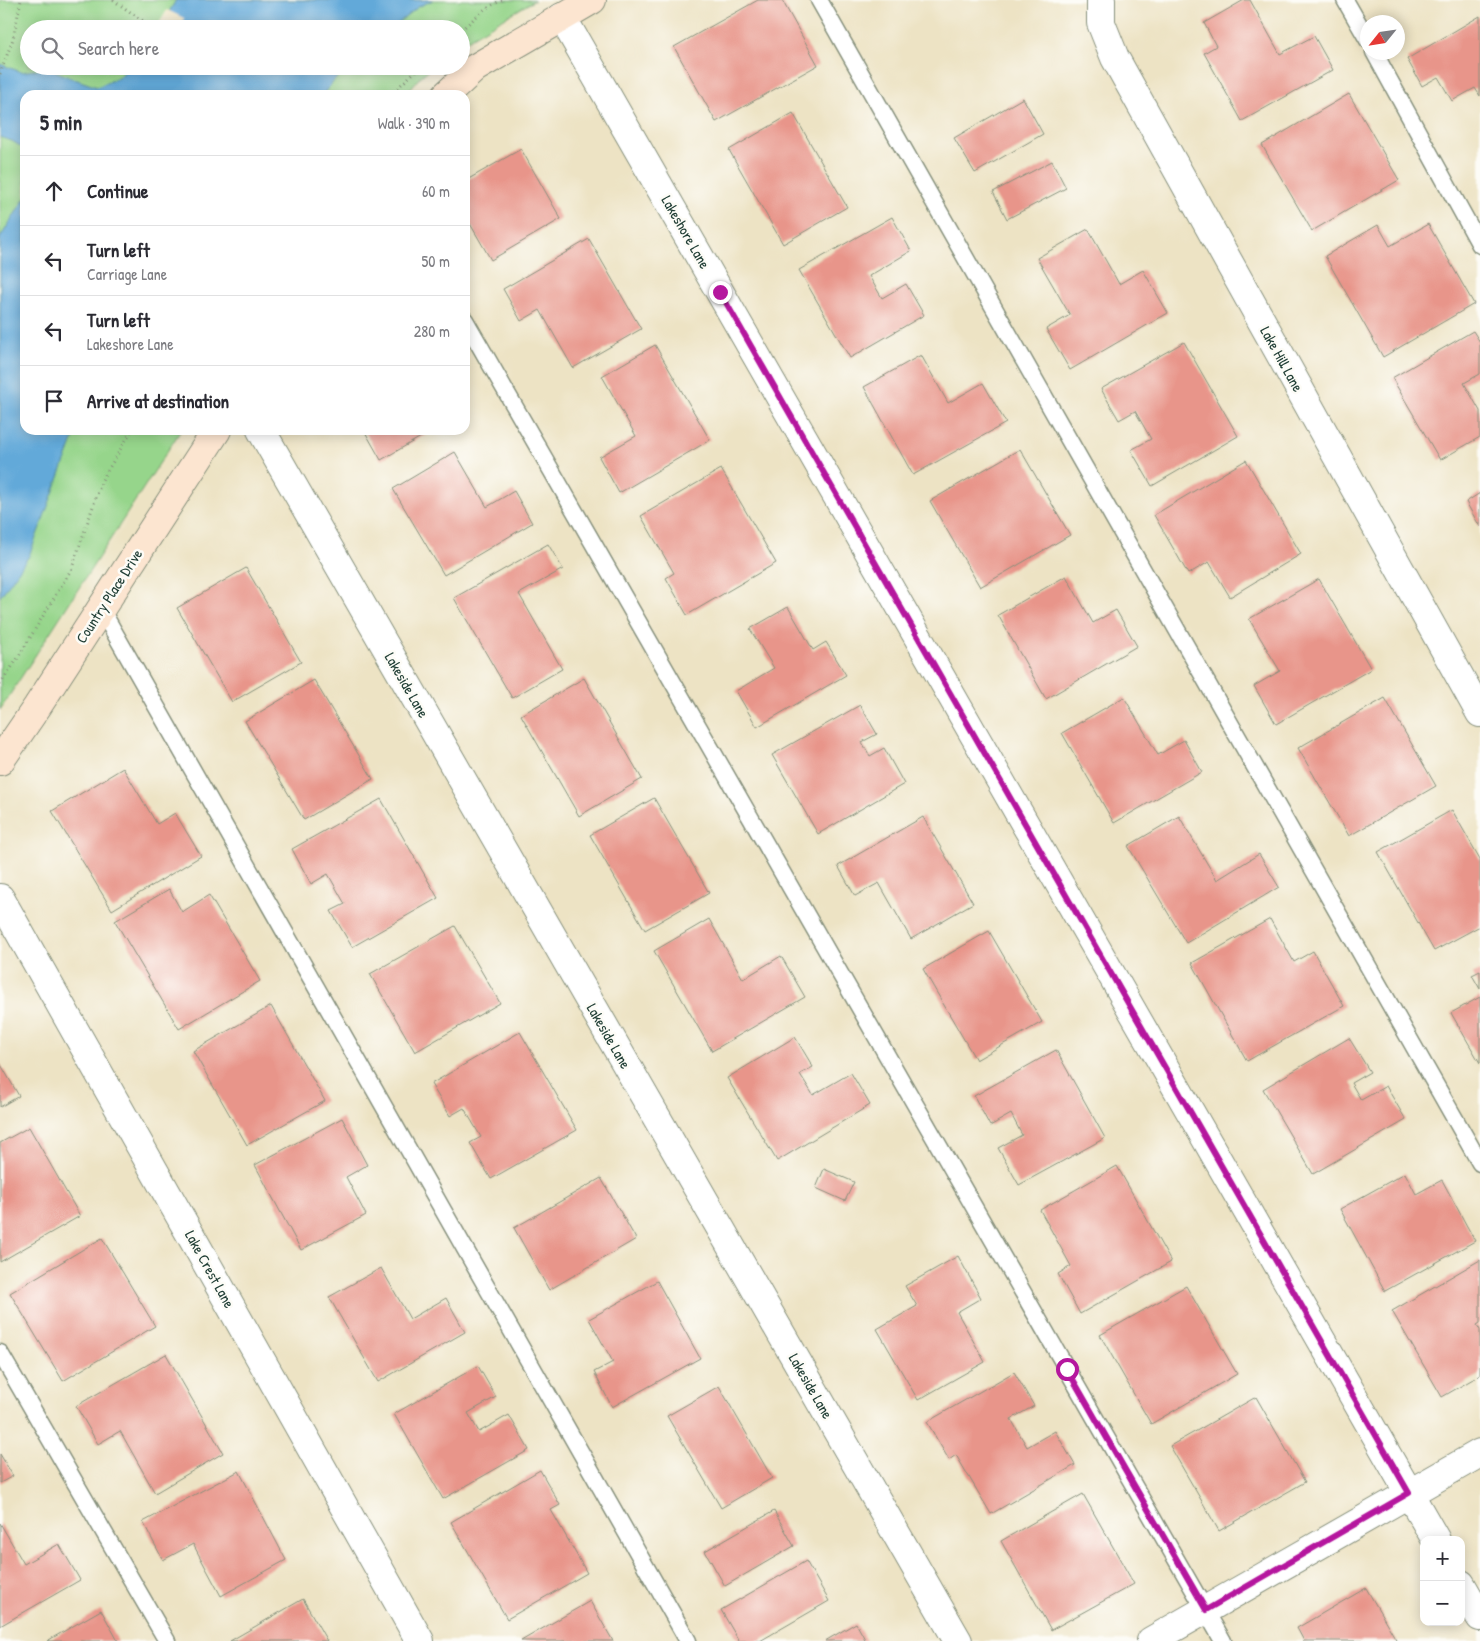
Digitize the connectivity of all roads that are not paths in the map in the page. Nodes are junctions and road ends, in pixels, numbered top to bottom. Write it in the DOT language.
graph roads {
  1 [pos="592,0"];
  2 [pos="819,0"];
  3 [pos="1101,0"];
  4 [pos="1346,0"];
  5 [pos="562,17"];
  6 [pos="1360,25"];
  7 [pos="1378,60"];
  8 [pos="470,73"];
  9 [pos="468,75"];
  10 [pos="452,90"];
  11 [pos="1480,245"];
  12 [pos="470,329"];
  13 [pos="214,435"];
  14 [pos="264,435"];
  15 [pos="100,609"];
  16 [pos="1480,712"];
  17 [pos="0,761"];
  18 [pos="0,898"];
  19 [pos="1480,1163"];
  20 [pos="0,1353"];
  21 [pos="1480,1453"];
  22 [pos="1409,1493"];
  23 [pos="1434,1536"];
  24 [pos="1465,1591"];
  25 [pos="1206,1610"];
  26 [pos="1480,1617"];
  27 [pos="167,1641"];
  28 [pos="420,1641"];
  29 [pos="688,1641"];
  30 [pos="958,1641"];
  31 [pos="1151,1641"];
  32 [pos="1223,1641"];
  1 -- 5 [label="street"];
  2 -- 19 [label="lane"];
  3 -- 16 [label="street, Lake Hill Lane"];
  4 -- 6 [label="lane"];
  5 -- 8 [label="street"];
  5 -- 22 [label="street, Lakeshore Lane"];
  7 -- 11 [label="lane"];
  9 -- 10 [label="street"];
  12 -- 25 [label="lane"];
  13 -- 15 [label="street, Country Place Drive"];
  14 -- 30 [label="street, Lakeside Lane"];
  15 -- 17 [label="street, Country Place Drive"];
  15 -- 29 [label="lane"];
  18 -- 28 [label="street, Lake Crest Lane"];
  20 -- 27 [label="lane"];
  21 -- 22 [label="street"];
  22 -- 23 [label="street, Lakeshore Lane"];
  22 -- 25 [label="street"];
  24 -- 26 [label="street"];
  25 -- 31 [label="street"];
  25 -- 32 [label="lane"];
}
